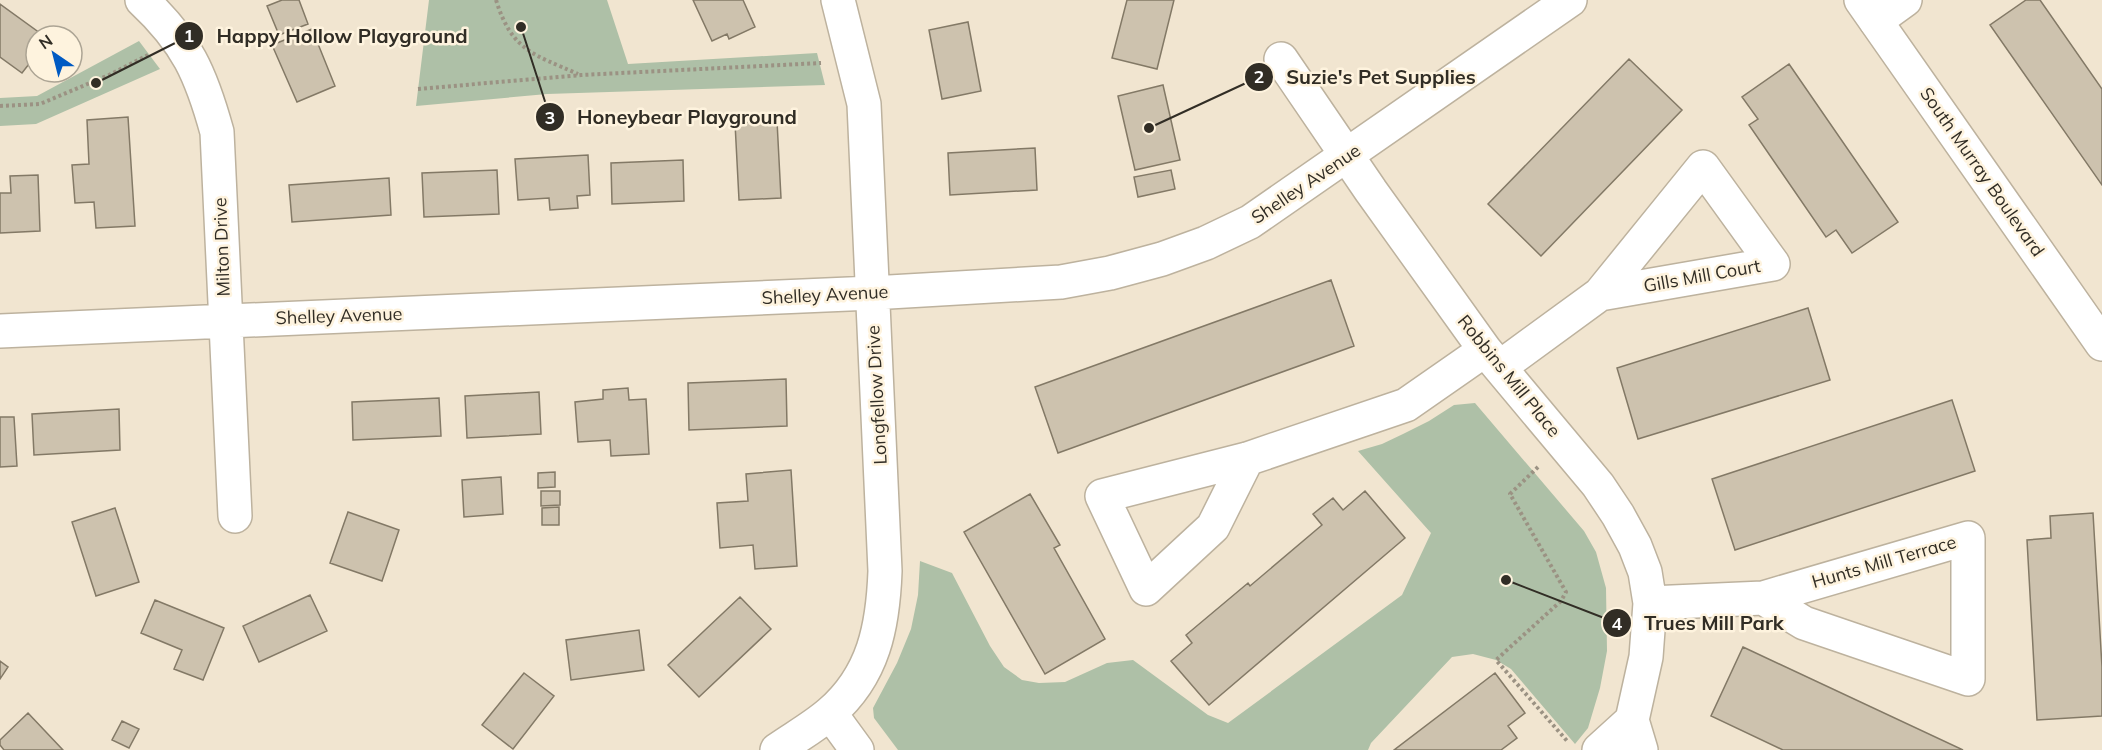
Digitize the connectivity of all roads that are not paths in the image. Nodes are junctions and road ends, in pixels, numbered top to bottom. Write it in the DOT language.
graph roads {
  1 [pos="838,0"];
  2 [pos="1570,0"];
  3 [pos="1905,0"];
  4 [pos="148,2"];
  5 [pos="1868,10"];
  6 [pos="1281,59"];
  7 [pos="1347,156"];
  8 [pos="872,293"];
  9 [pos="1600,294"];
  10 [pos="225,320"];
  11 [pos="0,331"];
  12 [pos="2102,344"];
  13 [pos="1492,358"];
  14 [pos="1247,459"];
  15 [pos="235,516"];
  16 [pos="1763,598"];
  17 [pos="1650,603"];
  18 [pos="830,713"];
  19 [pos="1636,735"];
  20 [pos="1586,749"];
  21 [pos="777,750"];
  22 [pos="857,750"];
  1 -- 8 [label="street, Longfellow Drive"];
  2 -- 7 [label="street, Shelley Avenue"];
  3 -- 5 [label="street"];
  4 -- 10 [label="street, Milton Drive"];
  5 -- 12 [label="street, South Murray Boulevard"];
  6 -- 7 [label="street, Robbins Mill Place"];
  7 -- 8 [label="street, Shelley Avenue"];
  7 -- 13 [label="street, Robbins Mill Place"];
  8 -- 10 [label="street, Shelley Avenue"];
  8 -- 18 [label="street, Longfellow Drive"];
  9 -- 9 [label="street, Gills Mill Court"];
  9 -- 13 [label="street, Gills Mill Court"];
  10 -- 11 [label="street, Shelley Avenue"];
  10 -- 15 [label="street, Milton Drive"];
  13 -- 14 [label="street, Gills Mill Court"];
  13 -- 17 [label="street, Robbins Mill Place"];
  14 -- 14 [label="street, Gills Mill Court"];
  16 -- 16 [label="street, Hunts Mill Terrace"];
  16 -- 17 [label="street, Hunts Mill Terrace"];
  17 -- 19 [label="street, Robbins Mill Place"];
  18 -- 21 [label="street, Longfellow Drive"];
  18 -- 22 [label="street"];
  19 -- 20 [label="street, Robbins Mill Place"];
}
